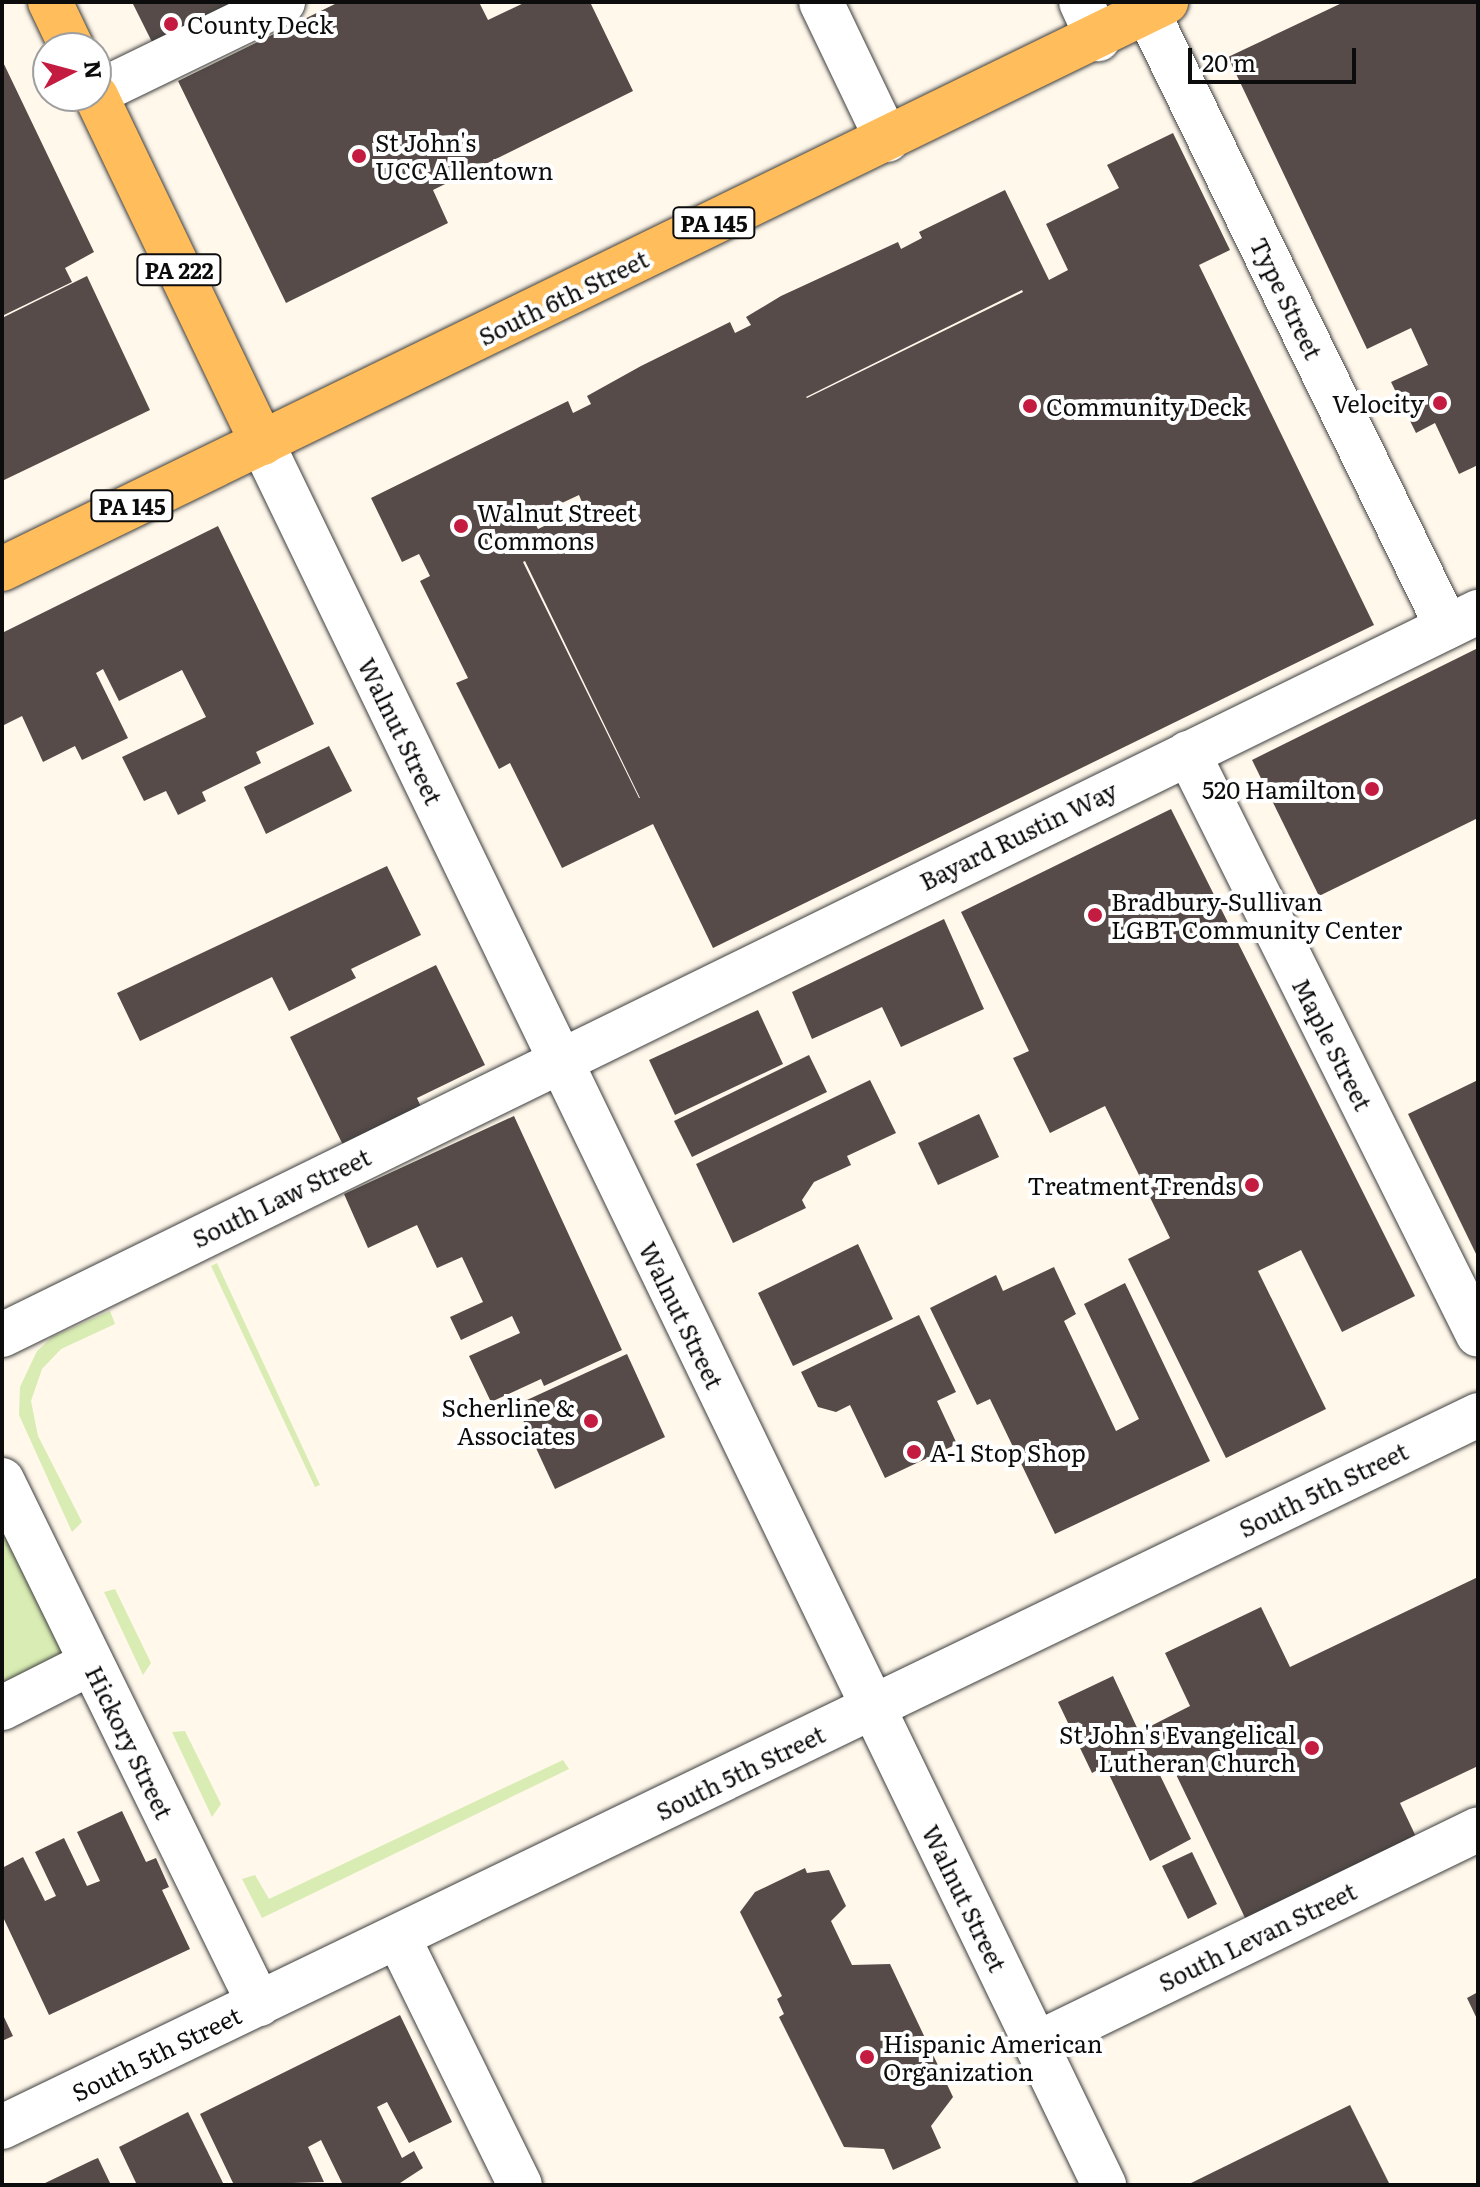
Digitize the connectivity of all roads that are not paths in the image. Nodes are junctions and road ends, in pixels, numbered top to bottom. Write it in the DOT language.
graph roads {
  1 [pos="50,2"];
  2 [pos="283,2"];
  3 [pos="821,2"];
  4 [pos="1156,7"];
  5 [pos="1090,20"];
  6 [pos="64,32"];
  7 [pos="112,87"];
  8 [pos="104,112"];
  9 [pos="887,140"];
  10 [pos="262,443"];
  11 [pos="2,569"];
  12 [pos="1462,620"];
  13 [pos="1188,753"];
  14 [pos="559,1058"];
  15 [pos="2,1335"];
  16 [pos="1478,1335"];
  17 [pos="1478,1415"];
  18 [pos="2,1480"];
  19 [pos="91,1663"];
  20 [pos="2,1708"];
  21 [pos="873,1708"];
  22 [pos="1478,1829"];
  23 [pos="398,1937"];
  24 [pos="259,2004"];
  25 [pos="1036,2044"];
  26 [pos="2,2127"];
  27 [pos="520,2185"];
  28 [pos="1104,2185"];
  1 -- 6 [label="main road"];
  2 -- 7 [label="street"];
  3 -- 9 [label="street"];
  4 -- 5 [label="main road, South 6th Street / PA 145"];
  4 -- 12 [label="street, Type Street"];
  5 -- 9 [label="main road, South 6th Street / PA 145"];
  8 -- 10 [label="main road, PA 222"];
  9 -- 10 [label="main road, South 6th Street / PA 145"];
  10 -- 11 [label="main road, South 6th Street / PA 145"];
  10 -- 14 [label="street, Walnut Street"];
  12 -- 13 [label="street, Bayard Rustin Way"];
  13 -- 14 [label="street, Bayard Rustin Way"];
  13 -- 16 [label="street, Maple Street"];
  14 -- 15 [label="street, South Law Street"];
  14 -- 21 [label="street, Walnut Street"];
  17 -- 21 [label="street, South 5th Street"];
  18 -- 19 [label="street, Hickory Street"];
  19 -- 20 [label="street"];
  19 -- 24 [label="street, Hickory Street"];
  21 -- 23 [label="street, South 5th Street"];
  21 -- 25 [label="street, Walnut Street"];
  22 -- 25 [label="street, South Levan Street"];
  23 -- 24 [label="street, South 5th Street"];
  23 -- 27 [label="street"];
  24 -- 26 [label="street, South 5th Street"];
  25 -- 28 [label="street, Walnut Street"];
}
